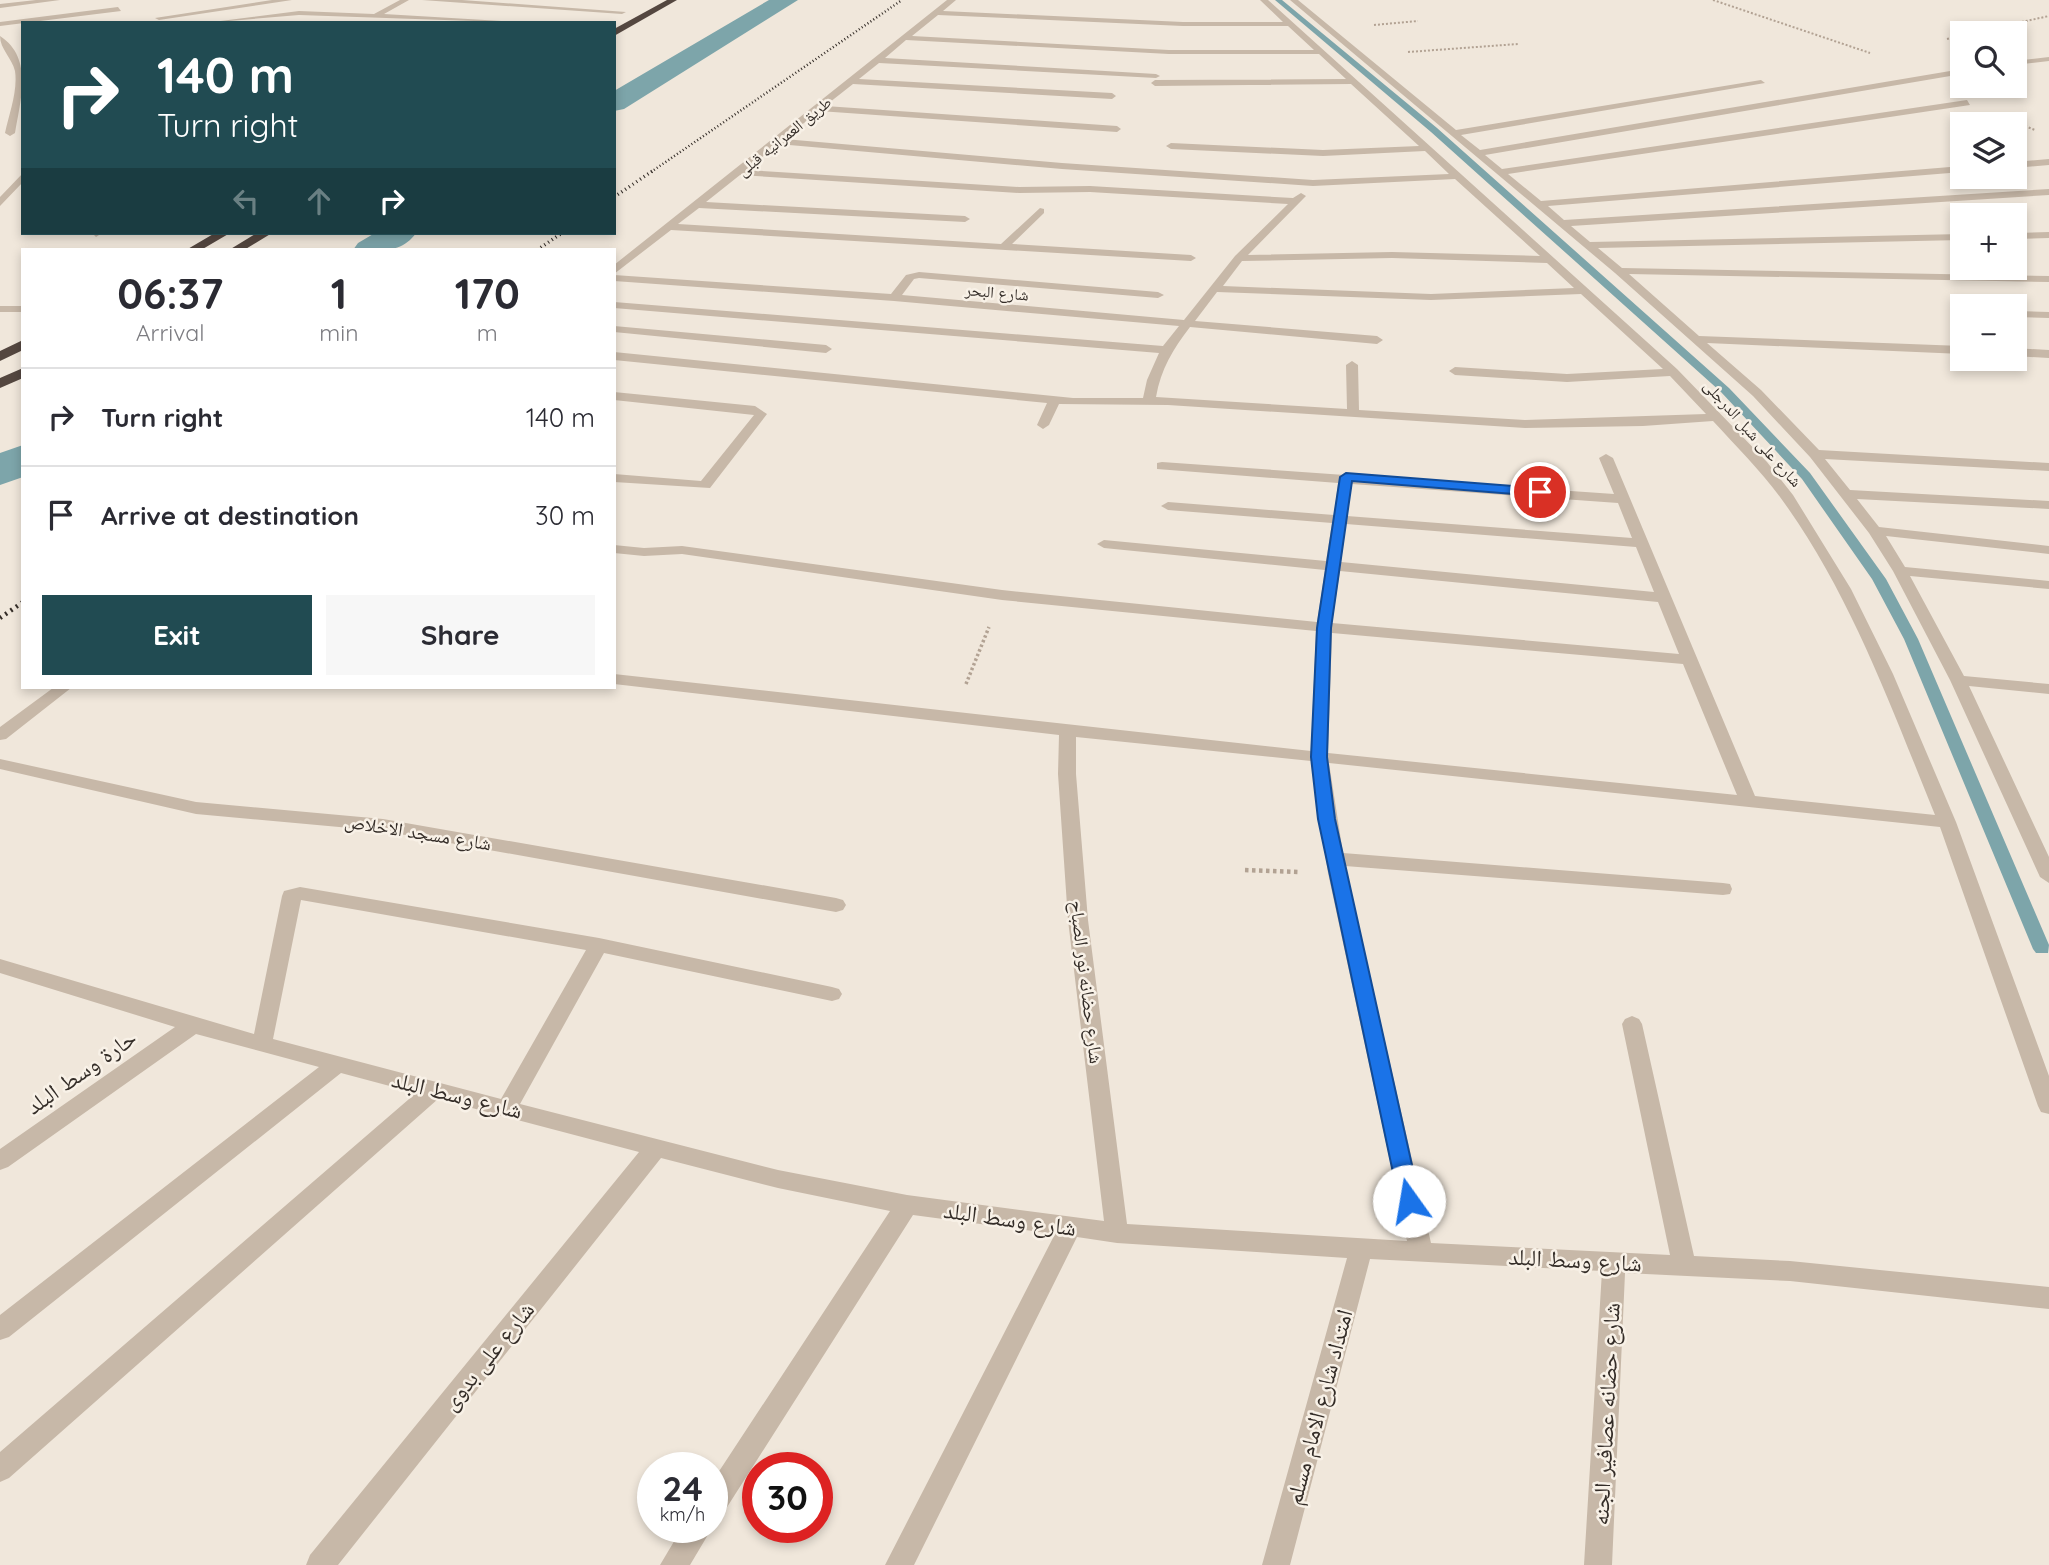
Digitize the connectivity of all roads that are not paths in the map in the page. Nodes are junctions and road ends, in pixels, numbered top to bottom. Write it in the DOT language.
graph roads {
  1 [pos="56,0"];
  2 [pos="287,0"];
  3 [pos="405,0"];
  4 [pos="426,0"];
  5 [pos="673,0"];
  6 [pos="952,0"];
  7 [pos="1264,0"];
  8 [pos="1294,0"];
  9 [pos="316,5"];
  10 [pos="505,5"];
  11 [pos="0,6"];
  12 [pos="634,6"];
  13 [pos="118,9"];
  14 [pos="305,11"];
  15 [pos="622,12"];
  16 [pos="936,13"];
  17 [pos="376,16"];
  18 [pos="159,18"];
  19 [pos="401,20"];
  20 [pos="479,20"];
  21 [pos="21,21"];
  22 [pos="24,21"];
  23 [pos="226,21"];
  24 [pos="303,21"];
  25 [pos="496,21"];
  26 [pos="606,21"];
  27 [pos="0,24"];
  28 [pos="1293,24"];
  29 [pos="616,32"];
  30 [pos="0,38"];
  31 [pos="905,38"];
  32 [pos="21,46"];
  33 [pos="9,48"];
  34 [pos="1323,52"];
  35 [pos="2049,59"];
  36 [pos="877,61"];
  37 [pos="2027,62"];
  38 [pos="21,72"];
  39 [pos="1950,73"];
  40 [pos="21,78"];
  41 [pos="852,81"];
  42 [pos="1355,81"];
  43 [pos="1761,83"];
  44 [pos="1112,96"];
  45 [pos="1794,101"];
  46 [pos="1967,103"];
  47 [pos="818,108"];
  48 [pos="1816,110"];
  49 [pos="1827,115"];
  50 [pos="1838,120"];
  51 [pos="1117,129"];
  52 [pos="5,133"];
  53 [pos="1456,133"];
  54 [pos="776,141"];
  55 [pos="1171,146"];
  56 [pos="1429,148"];
  57 [pos="1323,153"];
  58 [pos="1479,153"];
  59 [pos="2049,162"];
  60 [pos="1330,163"];
  61 [pos="2027,164"];
  62 [pos="1950,170"];
  63 [pos="739,172"];
  64 [pos="1502,172"];
  65 [pos="1338,173"];
  66 [pos="1460,176"];
  67 [pos="1313,183"];
  68 [pos="1345,183"];
  69 [pos="17,190"];
  70 [pos="2049,192"];
  71 [pos="1295,201"];
  72 [pos="0,203"];
  73 [pos="1541,204"];
  74 [pos="698,205"];
  75 [pos="1040,211"];
  76 [pos="965,219"];
  77 [pos="1562,223"];
  78 [pos="670,227"];
  79 [pos="219,235"];
  80 [pos="262,235"];
  81 [pos="2049,235"];
  82 [pos="2027,236"];
  83 [pos="1950,237"];
  84 [pos="1588,245"];
  85 [pos="1004,246"];
  86 [pos="196,248"];
  87 [pos="239,248"];
  88 [pos="1191,258"];
  89 [pos="1239,258"];
  90 [pos="1552,260"];
  91 [pos="616,269"];
  92 [pos="1619,271"];
  93 [pos="616,278"];
  94 [pos="2049,279"];
  95 [pos="1215,289"];
  96 [pos="1585,292"];
  97 [pos="1158,295"];
  98 [pos="894,298"];
  99 [pos="616,305"];
  100 [pos="0,309"];
  101 [pos="21,309"];
  102 [pos="2027,314"];
  103 [pos="2049,315"];
  104 [pos="1186,325"];
  105 [pos="616,329"];
  106 [pos="1695,339"];
  107 [pos="1377,340"];
  108 [pos="20,346"];
  109 [pos="0,348"];
  110 [pos="826,349"];
  111 [pos="1166,350"];
  112 [pos="1950,350"];
  113 [pos="2027,353"];
  114 [pos="2049,354"];
  115 [pos="616,356"];
  116 [pos="0,357"];
  117 [pos="1352,365"];
  118 [pos="1455,371"];
  119 [pos="1673,372"];
  120 [pos="21,373"];
  121 [pos="0,384"];
  122 [pos="616,396"];
  123 [pos="1054,401"];
  124 [pos="1149,401"];
  125 [pos="1353,415"];
  126 [pos="1718,417"];
  127 [pos="1042,425"];
  128 [pos="1815,454"];
  129 [pos="1606,458"];
  130 [pos="1162,466"];
  131 [pos="2049,467"];
  132 [pos="1346,477"];
  133 [pos="616,478"];
  134 [pos="1848,494"];
  135 [pos="1623,499"];
  136 [pos="2049,505"];
  137 [pos="1168,506"];
  138 [pos="1338,521"];
  139 [pos="1875,531"];
  140 [pos="1642,543"];
  141 [pos="1104,544"];
  142 [pos="616,549"];
  143 [pos="2049,550"];
  144 [pos="1331,566"];
  145 [pos="1900,571"];
  146 [pos="2049,585"];
  147 [pos="1665,598"];
  148 [pos="1324,628"];
  149 [pos="1690,660"];
  150 [pos="616,679"];
  151 [pos="1958,680"];
  152 [pos="62,689"];
  153 [pos="2049,689"];
  154 [pos="1068,731"];
  155 [pos="0,735"];
  156 [pos="1319,757"];
  157 [pos="0,764"];
  158 [pos="1748,801"];
  159 [pos="1947,822"];
  160 [pos="2042,844"];
  161 [pos="1337,866"];
  162 [pos="2049,877"];
  163 [pos="1723,889"];
  164 [pos="836,905"];
  165 [pos="598,945"];
  166 [pos="0,966"];
  167 [pos="832,994"];
  168 [pos="1632,1024"];
  169 [pos="193,1025"];
  170 [pos="262,1044"];
  171 [pos="338,1064"];
  172 [pos="434,1090"];
  173 [pos="2049,1105"];
  174 [pos="507,1108"];
  175 [pos="656,1147"];
  176 [pos="0,1161"];
  177 [pos="907,1205"];
  178 [pos="1070,1228"];
  179 [pos="1117,1233"];
  180 [pos="1361,1249"];
  181 [pos="1421,1252"];
  182 [pos="1615,1263"];
  183 [pos="1684,1266"];
  184 [pos="2049,1298"];
  185 [pos="0,1329"];
  186 [pos="0,1469"];
  187 [pos="728,1481"];
  188 [pos="688,1543"];
  189 [pos="320,1565"];
  190 [pos="674,1565"];
  191 [pos="899,1565"];
  192 [pos="1276,1565"];
  193 [pos="1598,1565"];
  1 -- 11 [label="street"];
  2 -- 14 [label="street"];
  2 -- 18 [label="street"];
  3 -- 17 [label="street"];
  4 -- 10 [label="street"];
  5 -- 29 [label="highway"];
  6 -- 16 [label="street, طريق العمرانيه قبلى"];
  7 -- 28 [label="street, شارع على شبل الدرجلى"];
  8 -- 53 [label="street, شارع على شبل الدرجلى"];
  9 -- 14 [label="street"];
  10 -- 15 [label="street"];
  10 -- 20 [label="street"];
  12 -- 15 [label="highway"];
  13 -- 22 [label="street"];
  14 -- 17 [label="street"];
  14 -- 23 [label="street"];
  14 -- 24 [label="street"];
  15 -- 26 [label="highway"];
  16 -- 28 [label="street"];
  16 -- 31 [label="street, طريق العمرانيه قبلى"];
  17 -- 19 [label="street"];
  19 -- 20 [label="street"];
  20 -- 25 [label="street"];
  21 -- 27 [label="street"];
  28 -- 34 [label="street, شارع على شبل الدرجلى"];
  30 -- 33 [label="street"];
  31 -- 34 [label="street"];
  31 -- 36 [label="street, طريق العمرانيه قبلى"];
  32 -- 33 [label="street"];
  33 -- 38 [label="street"];
  34 -- 42 [label="street, شارع على شبل الدرجلى"];
  35 -- 37 [label="street"];
  36 -- 41 [label="street, طريق العمرانيه قبلى"];
  36 -- 42 [label="street"];
  39 -- 45 [label="street"];
  40 -- 52 [label="street"];
  41 -- 44 [label="street"];
  41 -- 47 [label="street, طريق العمرانيه قبلى"];
  42 -- 56 [label="street, شارع على شبل الدرجلى"];
  43 -- 53 [label="street"];
  45 -- 48 [label="street"];
  45 -- 58 [label="street"];
  46 -- 50 [label="street"];
  47 -- 51 [label="street"];
  47 -- 54 [label="street, طريق العمرانيه قبلى"];
  49 -- 50 [label="street"];
  50 -- 64 [label="street"];
  53 -- 58 [label="street, شارع على شبل الدرجلى"];
  54 -- 63 [label="street, طريق العمرانيه قبلى"];
  54 -- 67 [label="street"];
  55 -- 57 [label="street"];
  56 -- 57 [label="street"];
  56 -- 66 [label="street, شارع على شبل الدرجلى"];
  57 -- 60 [label="street"];
  58 -- 64 [label="street, شارع على شبل الدرجلى"];
  59 -- 61 [label="street"];
  62 -- 73 [label="street"];
  63 -- 71 [label="street"];
  63 -- 74 [label="street, طريق العمرانيه قبلى"];
  64 -- 73 [label="street, شارع على شبل الدرجلى"];
  65 -- 68 [label="street"];
  66 -- 68 [label="street"];
  66 -- 90 [label="street, شارع على شبل الدرجلى"];
  67 -- 68 [label="street"];
  67 -- 71 [label="street"];
  69 -- 72 [label="street"];
  70 -- 77 [label="street"];
  71 -- 89 [label="street"];
  73 -- 77 [label="street, شارع على شبل الدرجلى"];
  74 -- 76 [label="street"];
  74 -- 78 [label="street, طريق العمرانيه قبلى"];
  75 -- 85 [label="street"];
  77 -- 84 [label="street, شارع على شبل الدرجلى"];
  78 -- 85 [label="street"];
  78 -- 91 [label="street, طريق العمرانيه قبلى"];
  79 -- 86 [label="highway"];
  80 -- 87 [label="highway"];
  81 -- 82 [label="street"];
  83 -- 84 [label="street"];
  84 -- 92 [label="street, شارع على شبل الدرجلى"];
  85 -- 88 [label="street"];
  89 -- 90 [label="street"];
  89 -- 95 [label="street"];
  90 -- 96 [label="street, شارع على شبل الدرجلى"];
  92 -- 94 [label="street"];
  92 -- 106 [label="street, شارع على شبل الدرجلى"];
  93 -- 98 [label="street, شارع البحر"];
  95 -- 96 [label="street"];
  95 -- 104 [label="street"];
  96 -- 119 [label="street, شارع على شبل الدرجلى"];
  97 -- 98 [label="street"];
  98 -- 104 [label="street, شارع البحر"];
  99 -- 111 [label="street"];
  100 -- 101 [label="street"];
  102 -- 103 [label="street"];
  104 -- 107 [label="street, شارع البحر"];
  104 -- 111 [label="street"];
  105 -- 110 [label="street"];
  106 -- 112 [label="street"];
  106 -- 128 [label="street, شارع على شبل الدرجلى"];
  108 -- 109 [label="street"];
  108 -- 116 [label="highway"];
  111 -- 124 [label="street"];
  113 -- 114 [label="street"];
  115 -- 123 [label="street"];
  117 -- 125 [label="street"];
  118 -- 119 [label="street"];
  119 -- 126 [label="street, شارع على شبل الدرجلى"];
  120 -- 121 [label="highway"];
  122 -- 133 [label="street"];
  123 -- 124 [label="street"];
  123 -- 127 [label="street"];
  124 -- 125 [label="street"];
  125 -- 126 [label="street"];
  126 -- 159 [label="street, شارع على شبل الدرجلى"];
  128 -- 131 [label="street"];
  128 -- 134 [label="street, شارع على شبل الدرجلى"];
  129 -- 135 [label="street"];
  130 -- 132 [label="street"];
  132 -- 135 [label="street"];
  132 -- 138 [label="street"];
  134 -- 136 [label="street"];
  134 -- 139 [label="street, شارع على شبل الدرجلى"];
  135 -- 140 [label="street"];
  137 -- 138 [label="street"];
  138 -- 140 [label="street"];
  138 -- 144 [label="street"];
  139 -- 143 [label="street"];
  139 -- 145 [label="street, شارع على شبل الدرجلى"];
  140 -- 147 [label="street"];
  141 -- 144 [label="street"];
  142 -- 148 [label="street"];
  144 -- 147 [label="street"];
  144 -- 148 [label="street"];
  145 -- 146 [label="street"];
  145 -- 151 [label="street, شارع على شبل الدرجلى"];
  147 -- 149 [label="street"];
  148 -- 149 [label="street"];
  148 -- 156 [label="street"];
  149 -- 158 [label="street"];
  150 -- 154 [label="street"];
  151 -- 153 [label="street"];
  151 -- 160 [label="street, شارع على شبل الدرجلى"];
  152 -- 155 [label="street"];
  154 -- 156 [label="street"];
  154 -- 179 [label="street, شارع حضانه نور الصباح"];
  156 -- 158 [label="street"];
  156 -- 161 [label="street"];
  157 -- 164 [label="street, شارع مسجد الاخلاص"];
  158 -- 159 [label="street"];
  159 -- 173 [label="street, شارع على شبل الدرجلى"];
  160 -- 162 [label="street, شارع على شبل الدرجلى"];
  161 -- 163 [label="street"];
  161 -- 181 [label="street"];
  165 -- 167 [label="street"];
  165 -- 170 [label="street"];
  165 -- 174 [label="street"];
  166 -- 169 [label="street, شارع وسط البلد"];
  168 -- 183 [label="street"];
  169 -- 170 [label="street, شارع وسط البلد"];
  169 -- 176 [label="street, حارة وسط البلد"];
  170 -- 171 [label="street, شارع وسط البلد"];
  171 -- 172 [label="street, شارع وسط البلد"];
  171 -- 185 [label="street"];
  172 -- 174 [label="street, شارع وسط البلد"];
  172 -- 186 [label="street"];
  174 -- 175 [label="street, شارع وسط البلد"];
  175 -- 177 [label="street, شارع وسط البلد"];
  175 -- 189 [label="street, شارع على بدوى"];
  177 -- 178 [label="street, شارع وسط البلد"];
  177 -- 187 [label="street"];
  178 -- 179 [label="street, شارع وسط البلد"];
  178 -- 191 [label="street"];
  179 -- 180 [label="street, شارع وسط البلد"];
  180 -- 181 [label="street, شارع وسط البلد"];
  180 -- 192 [label="street, امتداد شارع الامام مسلم"];
  181 -- 182 [label="street, شارع وسط البلد"];
  182 -- 183 [label="street, شارع وسط البلد"];
  182 -- 193 [label="street, شارع حضانه عصافير الجنه"];
  183 -- 184 [label="street, شارع وسط البلد"];
  188 -- 190 [label="street"];
}
